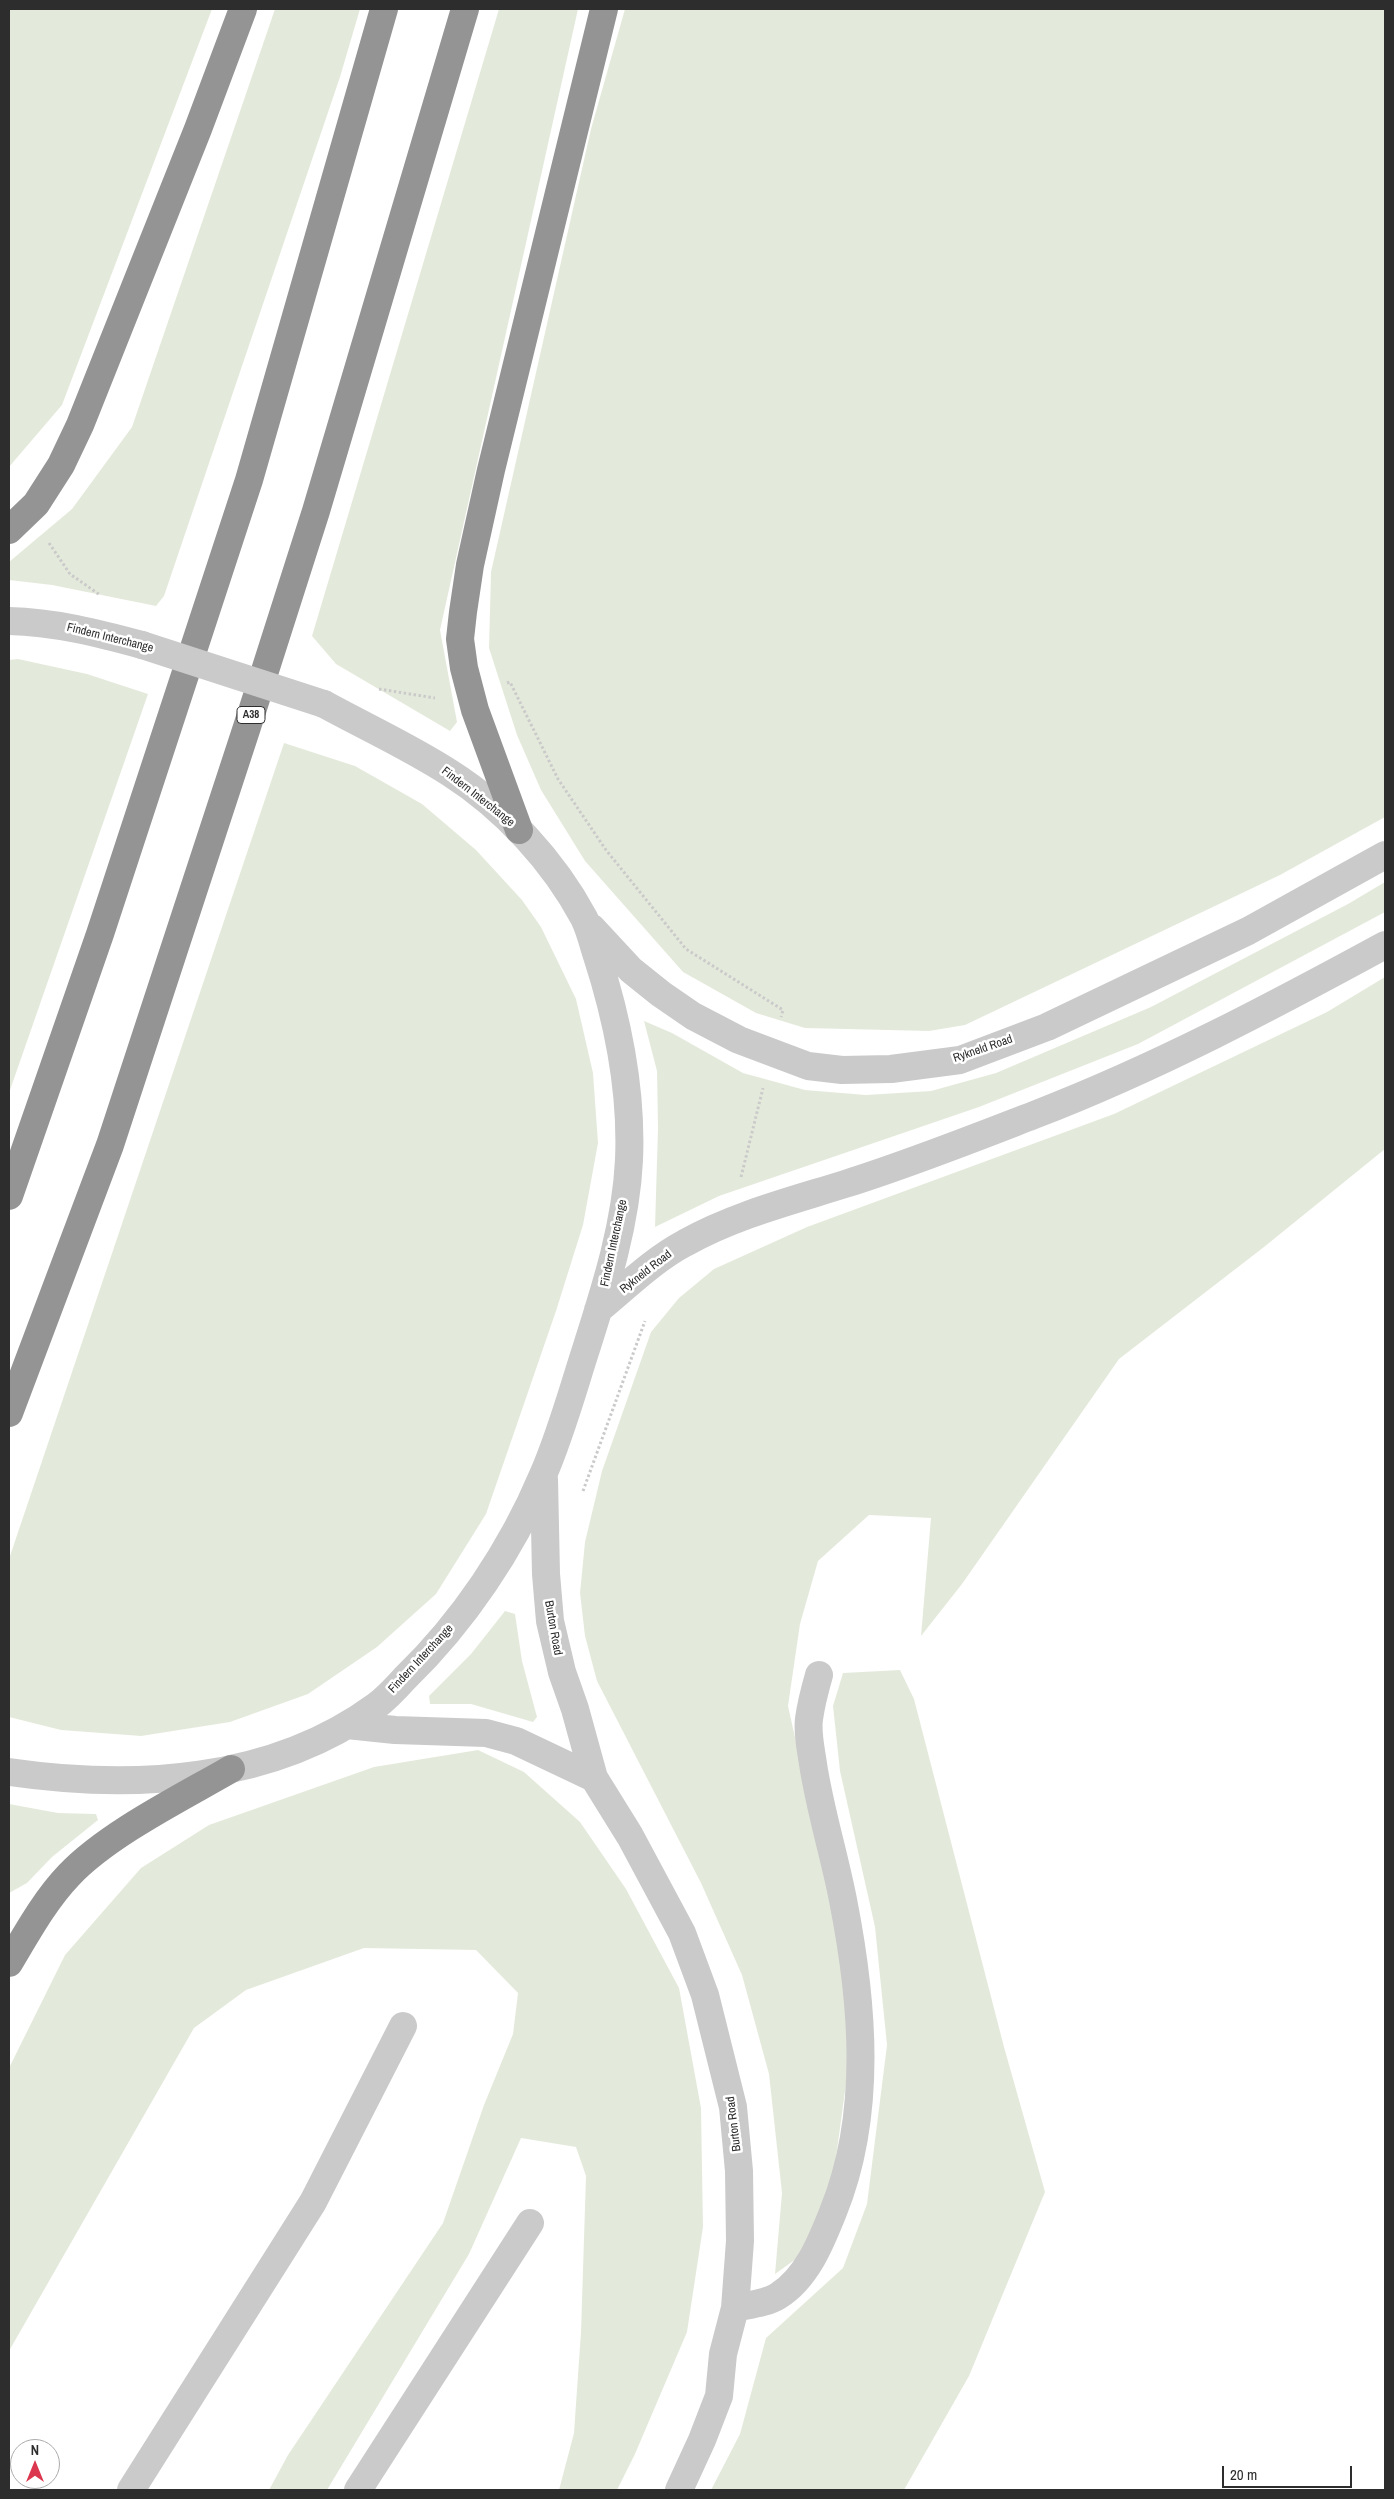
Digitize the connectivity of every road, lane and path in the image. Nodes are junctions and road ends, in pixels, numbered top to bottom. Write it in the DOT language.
graph roads {
  1 [pos="243,9"];
  2 [pos="384,9"];
  3 [pos="465,9"];
  4 [pos="604,9"];
  5 [pos="16,524"];
  6 [pos="104,597"];
  7 [pos="9,621"];
  8 [pos="471,687"];
  9 [pos="373,688"];
  10 [pos="519,830"];
  11 [pos="1385,854"];
  12 [pos="586,921"];
  13 [pos="1385,945"];
  14 [pos="772,1054"];
  15 [pos="9,1196"];
  16 [pos="746,1216"];
  17 [pos="598,1310"];
  18 [pos="650,1316"];
  19 [pos="9,1413"];
  20 [pos="544,1473"];
  21 [pos="580,1498"];
  22 [pos="819,1675"];
  23 [pos="347,1725"];
  24 [pos="231,1769"];
  25 [pos="9,1772"];
  26 [pos="594,1778"];
  27 [pos="9,1962"];
  28 [pos="403,2026"];
  29 [pos="530,2223"];
  30 [pos="734,2308"];
  31 [pos="130,2490"];
  32 [pos="358,2490"];
  33 [pos="679,2490"];
  1 -- 5 [label="highway"];
  2 -- 15 [label="highway"];
  3 -- 19 [label="highway, A38"];
  4 -- 8 [label="highway"];
  5 -- 6 [label="path"];
  7 -- 10 [label="street, Findern Interchange, bridge"];
  8 -- 9 [label="path"];
  8 -- 10 [label="highway"];
  8 -- 14 [label="path"];
  10 -- 12 [label="street, Findern Interchange"];
  11 -- 14 [label="street, Rykneld Road"];
  12 -- 14 [label="street, Rykneld Road"];
  12 -- 17 [label="street, Findern Interchange"];
  13 -- 16 [label="street, Rykneld Road"];
  14 -- 16 [label="path"];
  16 -- 17 [label="street, Rykneld Road"];
  17 -- 20 [label="street, Findern Interchange"];
  18 -- 21 [label="path"];
  20 -- 23 [label="street, Findern Interchange"];
  20 -- 26 [label="street, Burton Road"];
  22 -- 30 [label="street"];
  23 -- 24 [label="street, Findern Interchange"];
  23 -- 26 [label="street"];
  24 -- 25 [label="street, Findern Interchange"];
  24 -- 27 [label="highway"];
  26 -- 30 [label="street, Burton Road"];
  28 -- 31 [label="street"];
  29 -- 32 [label="street"];
  30 -- 33 [label="street, Burton Road"];
}
